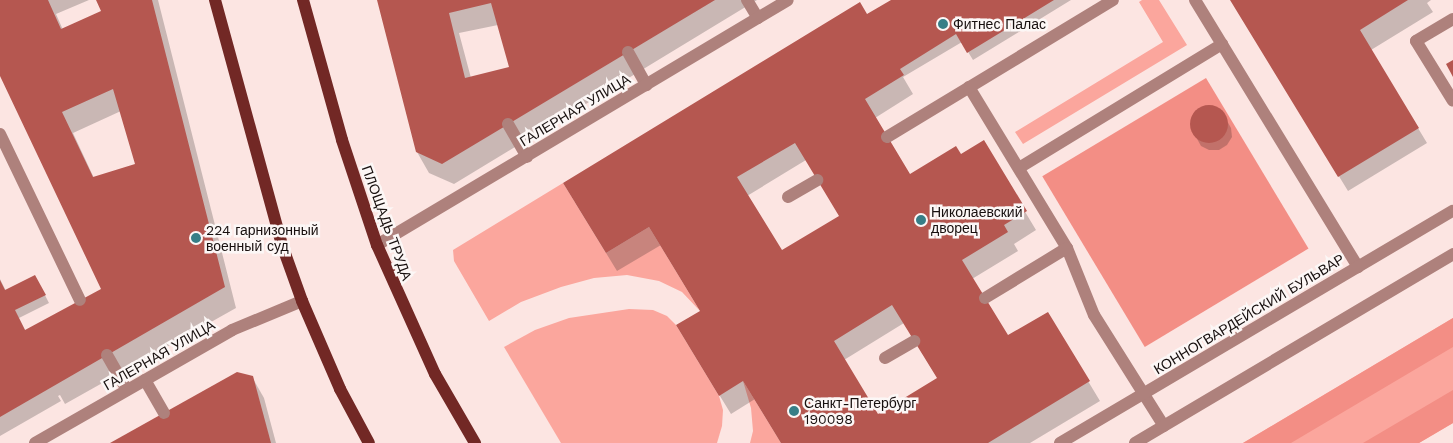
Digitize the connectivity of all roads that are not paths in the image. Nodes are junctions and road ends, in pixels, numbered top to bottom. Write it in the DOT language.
graph roads {
  1 [pos="215,0"];
  2 [pos="303,0"];
  3 [pos="747,0"];
  4 [pos="788,0"];
  5 [pos="1113,0"];
  6 [pos="1195,0"];
  7 [pos="758,18"];
  8 [pos="1453,19"];
  9 [pos="1222,44"];
  10 [pos="628,52"];
  11 [pos="646,85"];
  12 [pos="970,87"];
  13 [pos="1453,101"];
  14 [pos="508,124"];
  15 [pos="0,134"];
  16 [pos="888,137"];
  17 [pos="527,157"];
  18 [pos="1019,168"];
  19 [pos="817,180"];
  20 [pos="788,197"];
  21 [pos="1453,211"];
  22 [pos="377,245"];
  23 [pos="1067,248"];
  24 [pos="1453,254"];
  25 [pos="1358,267"];
  26 [pos="985,298"];
  27 [pos="80,300"];
  28 [pos="302,301"];
  29 [pos="914,341"];
  30 [pos="107,355"];
  31 [pos="885,358"];
  32 [pos="145,380"];
  33 [pos="127,390"];
  34 [pos="1144,394"];
  35 [pos="164,413"];
  36 [pos="1164,426"];
  37 [pos="35,443"];
  38 [pos="369,443"];
  39 [pos="475,443"];
  40 [pos="1060,443"];
  41 [pos="1135,443"];
  1 -- 28 [label="main road"];
  2 -- 22 [label="main road, ПЛОЩАДЬ ТРУДА"];
  3 -- 7 [label="street"];
  4 -- 7 [label="street, ГАЛЕРНАЯ УЛИЦА"];
  5 -- 12 [label="street"];
  6 -- 9 [label="street"];
  7 -- 11 [label="street, ГАЛЕРНАЯ УЛИЦА"];
  8 -- 13 [label="street"];
  9 -- 18 [label="street"];
  9 -- 25 [label="street"];
  10 -- 11 [label="street"];
  11 -- 17 [label="street, ГАЛЕРНАЯ УЛИЦА"];
  12 -- 16 [label="street"];
  12 -- 18 [label="street"];
  14 -- 17 [label="street"];
  15 -- 27 [label="street"];
  17 -- 22 [label="street, ГАЛЕРНАЯ УЛИЦА"];
  18 -- 23 [label="street"];
  19 -- 20 [label="street"];
  21 -- 25 [label="street, КОННОГВАРДЕЙСКИЙ БУЛЬВАР"];
  22 -- 39 [label="main road, ПЛОЩАДЬ ТРУДА"];
  23 -- 26 [label="street"];
  23 -- 34 [label="street"];
  24 -- 36 [label="street"];
  25 -- 34 [label="street, КОННОГВАРДЕЙСКИЙ БУЛЬВАР"];
  28 -- 32 [label="street, ГАЛЕРНАЯ УЛИЦА"];
  28 -- 38 [label="main road"];
  29 -- 31 [label="street"];
  30 -- 33 [label="street"];
  32 -- 33 [label="street, ГАЛЕРНАЯ УЛИЦА"];
  32 -- 35 [label="street"];
  33 -- 37 [label="street, ГАЛЕРНАЯ УЛИЦА"];
  34 -- 36 [label="street"];
  34 -- 40 [label="street, КОННОГВАРДЕЙСКИЙ БУЛЬВАР"];
  36 -- 41 [label="street"];
}
